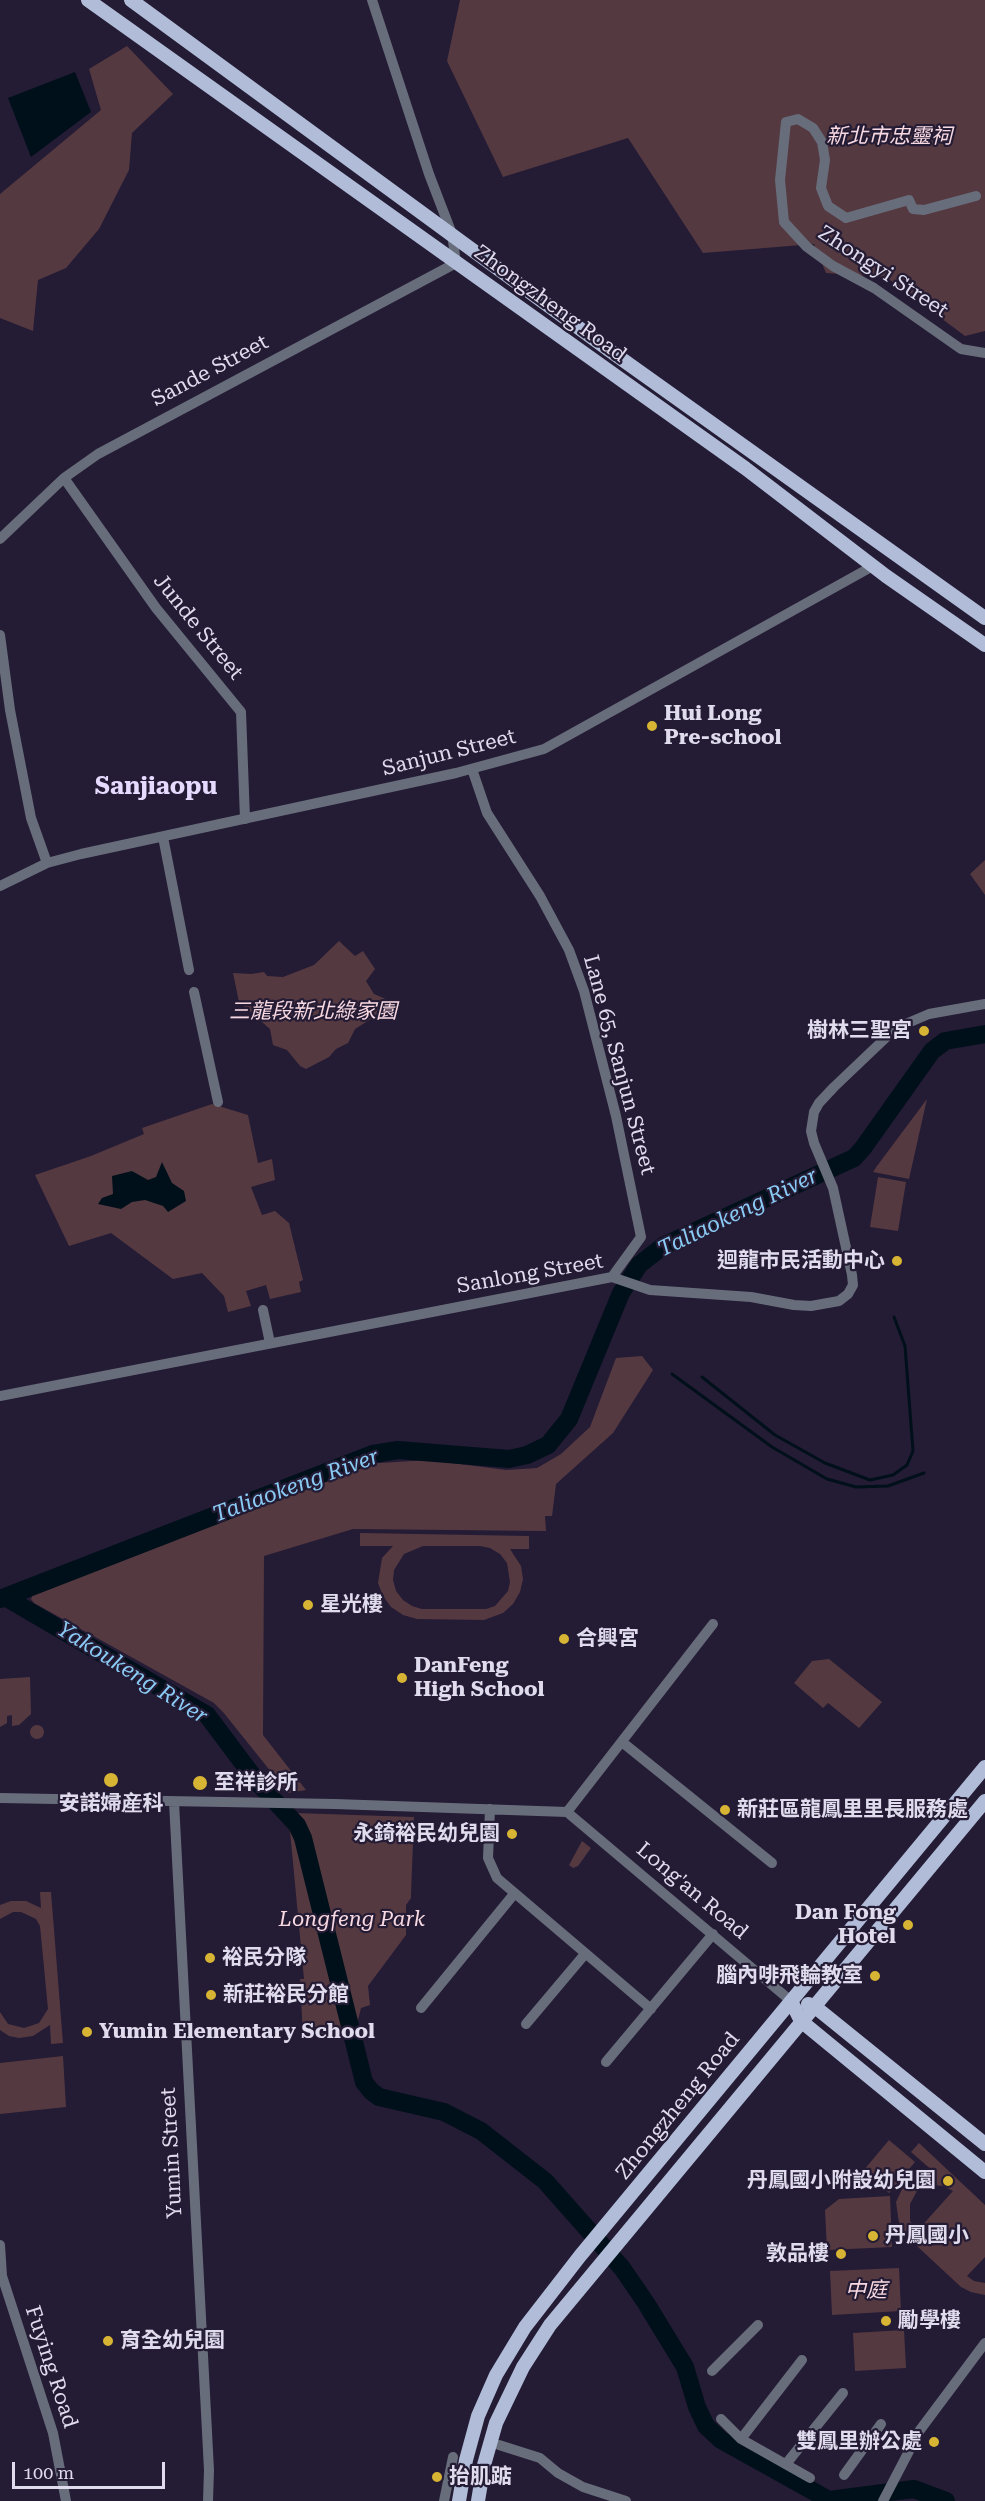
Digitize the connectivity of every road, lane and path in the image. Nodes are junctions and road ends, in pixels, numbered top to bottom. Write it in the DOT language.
graph roads {
  1 [pos="88,0"];
  2 [pos="131,0"];
  3 [pos="372,0"];
  4 [pos="976,196"];
  5 [pos="452,234"];
  6 [pos="456,263"];
  7 [pos="985,353"];
  8 [pos="64,478"];
  9 [pos="0,539"];
  10 [pos="894,551"];
  11 [pos="873,566"];
  12 [pos="985,618"];
  13 [pos="0,635"];
  14 [pos="985,645"];
  15 [pos="472,769"];
  16 [pos="245,819"];
  17 [pos="163,837"];
  18 [pos="47,863"];
  19 [pos="0,886"];
  20 [pos="189,970"];
  21 [pos="194,992"];
  22 [pos="985,1004"];
  23 [pos="218,1102"];
  24 [pos="615,1278"];
  25 [pos="263,1310"];
  26 [pos="270,1342"];
  27 [pos="0,1396"];
  28 [pos="713,1624"];
  29 [pos="622,1742"];
  30 [pos="985,1767"];
  31 [pos="0,1798"];
  32 [pos="985,1801"];
  33 [pos="174,1802"];
  34 [pos="490,1809"];
  35 [pos="567,1812"];
  36 [pos="772,1863"];
  37 [pos="514,1894"];
  38 [pos="713,1934"];
  39 [pos="585,1954"];
  40 [pos="791,2001"];
  41 [pos="814,2006"];
  42 [pos="421,2008"];
  43 [pos="651,2009"];
  44 [pos="801,2021"];
  45 [pos="526,2024"];
  46 [pos="606,2062"];
  47 [pos="985,2144"];
  48 [pos="985,2172"];
  49 [pos="0,2245"];
  50 [pos="758,2325"];
  51 [pos="985,2343"];
  52 [pos="802,2360"];
  53 [pos="712,2371"];
  54 [pos="843,2393"];
  55 [pos="721,2419"];
  56 [pos="475,2424"];
  57 [pos="881,2424"];
  58 [pos="493,2431"];
  59 [pos="741,2439"];
  60 [pos="499,2445"];
  61 [pos="453,2457"];
  62 [pos="786,2464"];
  63 [pos="844,2475"];
  64 [pos="810,2478"];
  65 [pos="66,2501"];
  66 [pos="208,2501"];
  67 [pos="444,2501"];
  68 [pos="459,2501"];
  69 [pos="478,2501"];
  70 [pos="627,2501"];
  71 [pos="883,2501"];
  1 -- 6 [label="main road, Zhongzheng Road"];
  2 -- 5 [label="main road, Zhongzheng Road"];
  3 -- 5 [label="street"];
  4 -- 7 [label="street, Zhongyi Street"];
  5 -- 6 [label="street"];
  5 -- 10 [label="main road, Zhongzheng Road"];
  6 -- 8 [label="street, Sande Street"];
  6 -- 11 [label="main road, Zhongzheng Road"];
  8 -- 9 [label="street, Sande Street"];
  8 -- 16 [label="street, Junde Street"];
  10 -- 11 [label="main road"];
  10 -- 12 [label="main road, Zhongzheng Road"];
  11 -- 14 [label="main road, Zhongzheng Road"];
  11 -- 15 [label="street, Sanjun Street"];
  13 -- 18 [label="street"];
  15 -- 16 [label="street, Sanjun Street"];
  15 -- 24 [label="street, Lane 65, Sanjun Street"];
  16 -- 17 [label="street, Sanjun Street"];
  17 -- 18 [label="street, Sanjun Street"];
  17 -- 20 [label="street"];
  18 -- 19 [label="street, Sanjun Street"];
  21 -- 23 [label="street"];
  22 -- 24 [label="street, Sanlong Street"];
  24 -- 26 [label="street, Sanlong Street"];
  25 -- 26 [label="street"];
  26 -- 27 [label="street, Sanlong Street"];
  28 -- 29 [label="street"];
  29 -- 35 [label="street"];
  29 -- 36 [label="street"];
  30 -- 40 [label="main road, Zhongzheng Road"];
  31 -- 33 [label="street"];
  32 -- 41 [label="main road, Zhongzheng Road"];
  33 -- 34 [label="street"];
  33 -- 66 [label="street, Yumin Street"];
  34 -- 35 [label="street"];
  34 -- 37 [label="street"];
  35 -- 38 [label="street, Long'an Road"];
  37 -- 39 [label="street"];
  37 -- 42 [label="street"];
  38 -- 40 [label="street, Long'an Road"];
  38 -- 43 [label="street"];
  39 -- 43 [label="street"];
  39 -- 45 [label="street"];
  40 -- 41 [label="main road"];
  40 -- 44 [label="main road"];
  40 -- 56 [label="main road, Zhongzheng Road"];
  41 -- 44 [label="main road, Zhongzheng Road"];
  41 -- 47 [label="main road"];
  43 -- 46 [label="street"];
  44 -- 48 [label="main road"];
  44 -- 58 [label="main road, Zhongzheng Road"];
  49 -- 65 [label="street, Fuying Road"];
  50 -- 53 [label="street"];
  51 -- 71 [label="street"];
  52 -- 59 [label="street"];
  54 -- 62 [label="street"];
  55 -- 59 [label="street"];
  56 -- 58 [label="main road"];
  56 -- 68 [label="main road, Zhongzheng Road"];
  57 -- 63 [label="street"];
  58 -- 69 [label="main road, Zhongzheng Road"];
  59 -- 62 [label="street"];
  60 -- 70 [label="street"];
  61 -- 67 [label="street"];
  62 -- 64 [label="street"];
}
